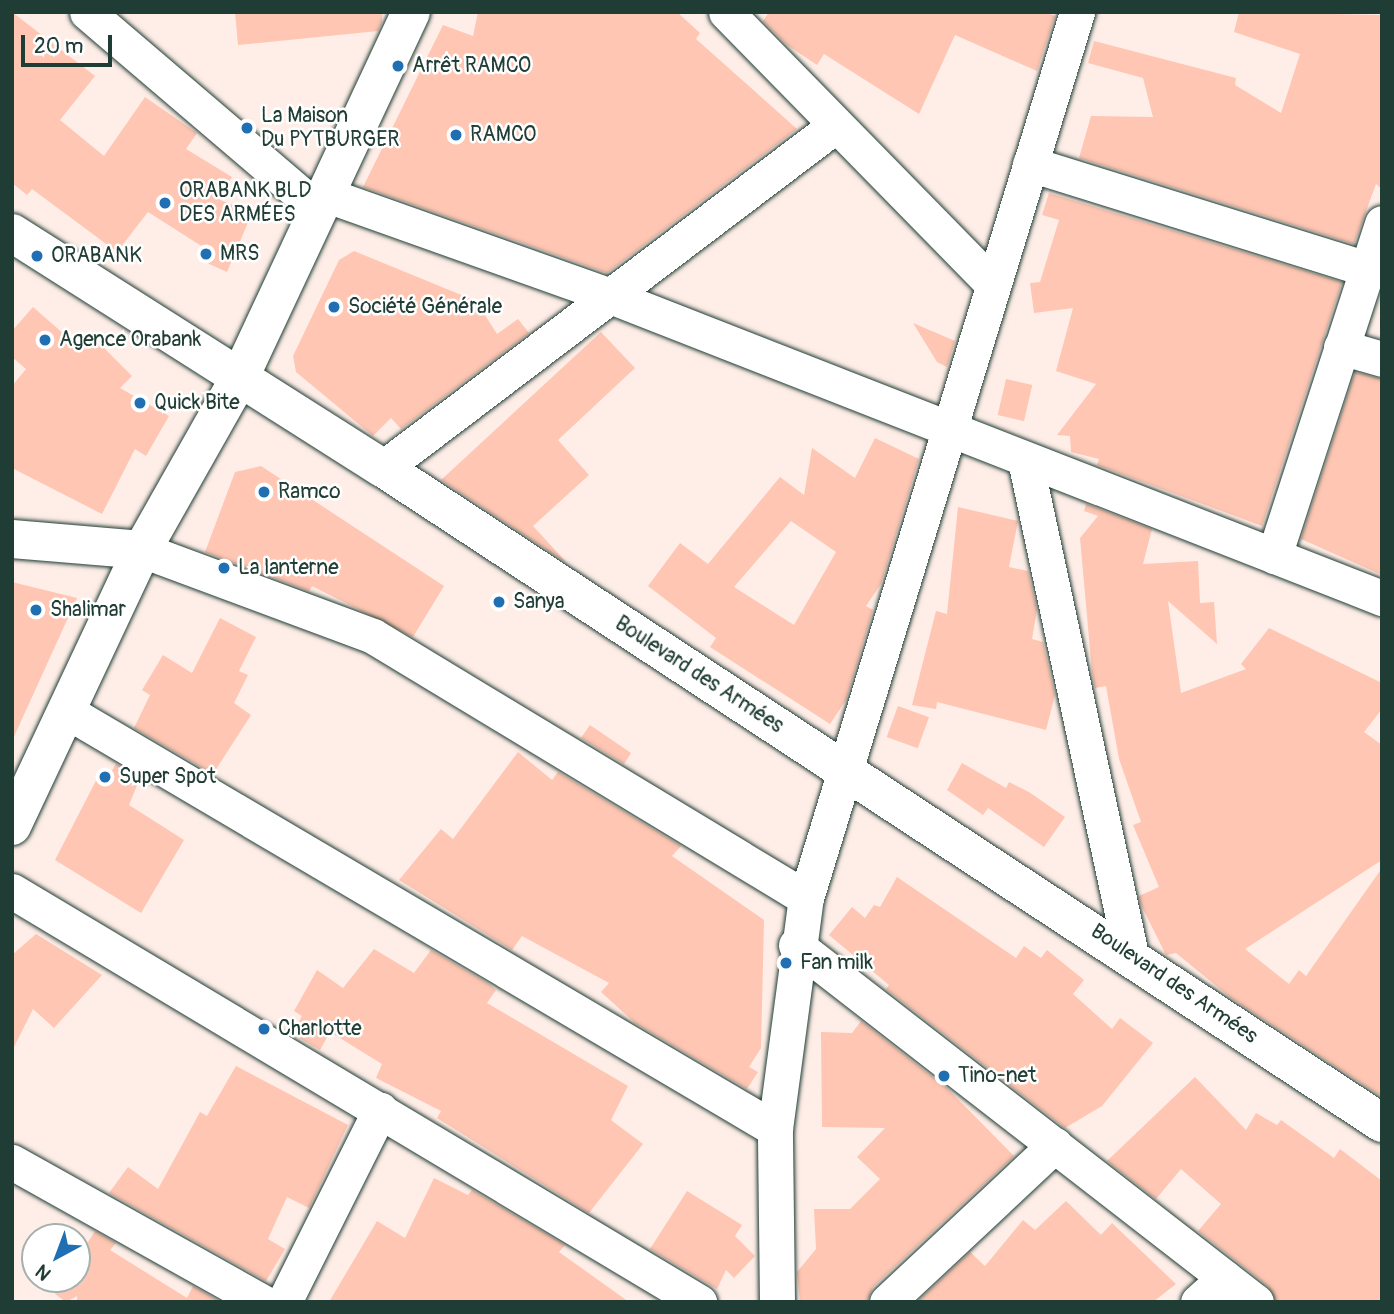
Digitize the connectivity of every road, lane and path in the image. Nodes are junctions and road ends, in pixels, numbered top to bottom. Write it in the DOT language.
graph roads {
  1 [pos="87,12"];
  2 [pos="411,12"];
  3 [pos="726,12"];
  4 [pos="1077,12"];
  5 [pos="836,125"];
  6 [pos="1030,164"];
  7 [pos="321,202"];
  8 [pos="1382,223"];
  9 [pos="12,233"];
  10 [pos="1367,269"];
  11 [pos="990,282"];
  12 [pos="610,296"];
  13 [pos="1341,347"];
  14 [pos="1382,359"];
  15 [pos="240,377"];
  16 [pos="946,430"];
  17 [pos="1025,460"];
  18 [pos="383,468"];
  19 [pos="12,538"];
  20 [pos="142,550"];
  21 [pos="1274,556"];
  22 [pos="1382,598"];
  23 [pos="68,712"];
  24 [pos="844,769"];
  25 [pos="12,826"];
  26 [pos="12,891"];
  27 [pos="806,898"];
  28 [pos="796,946"];
  29 [pos="1131,955"];
  30 [pos="380,1110"];
  31 [pos="1382,1123"];
  32 [pos="775,1129"];
  33 [pos="1055,1145"];
  34 [pos="12,1162"];
  35 [pos="1225,1278"];
  36 [pos="263,1302"];
  37 [pos="284,1302"];
  38 [pos="699,1302"];
  39 [pos="777,1302"];
  40 [pos="887,1302"];
  41 [pos="1198,1302"];
  42 [pos="1256,1302"];
  1 -- 7 [label="street"];
  2 -- 7 [label="main road"];
  3 -- 5 [label="street"];
  4 -- 6 [label="street"];
  5 -- 11 [label="street"];
  5 -- 12 [label="street"];
  6 -- 10 [label="street"];
  6 -- 11 [label="street"];
  7 -- 12 [label="street"];
  7 -- 15 [label="main road"];
  8 -- 10 [label="street"];
  9 -- 15 [label="main road, Boulevard des Armées"];
  10 -- 13 [label="street"];
  11 -- 16 [label="street"];
  12 -- 16 [label="street"];
  12 -- 18 [label="street"];
  13 -- 14 [label="street"];
  13 -- 21 [label="street"];
  15 -- 18 [label="main road, Boulevard des Armées"];
  15 -- 20 [label="main road"];
  16 -- 17 [label="street"];
  16 -- 24 [label="street"];
  17 -- 21 [label="street"];
  17 -- 29 [label="street"];
  18 -- 24 [label="main road, Boulevard des Armées"];
  19 -- 20 [label="main road"];
  20 -- 23 [label="main road"];
  20 -- 27 [label="street"];
  21 -- 22 [label="street"];
  23 -- 25 [label="main road"];
  23 -- 32 [label="street"];
  24 -- 27 [label="street"];
  24 -- 29 [label="main road, Boulevard des Armées"];
  26 -- 30 [label="street"];
  27 -- 28 [label="street"];
  28 -- 32 [label="street"];
  28 -- 33 [label="street"];
  29 -- 31 [label="main road, Boulevard des Armées"];
  30 -- 37 [label="street"];
  30 -- 38 [label="street"];
  32 -- 39 [label="street"];
  33 -- 35 [label="street"];
  33 -- 40 [label="street"];
  34 -- 36 [label="street"];
  35 -- 41 [label="street"];
  35 -- 42 [label="street"];
}
